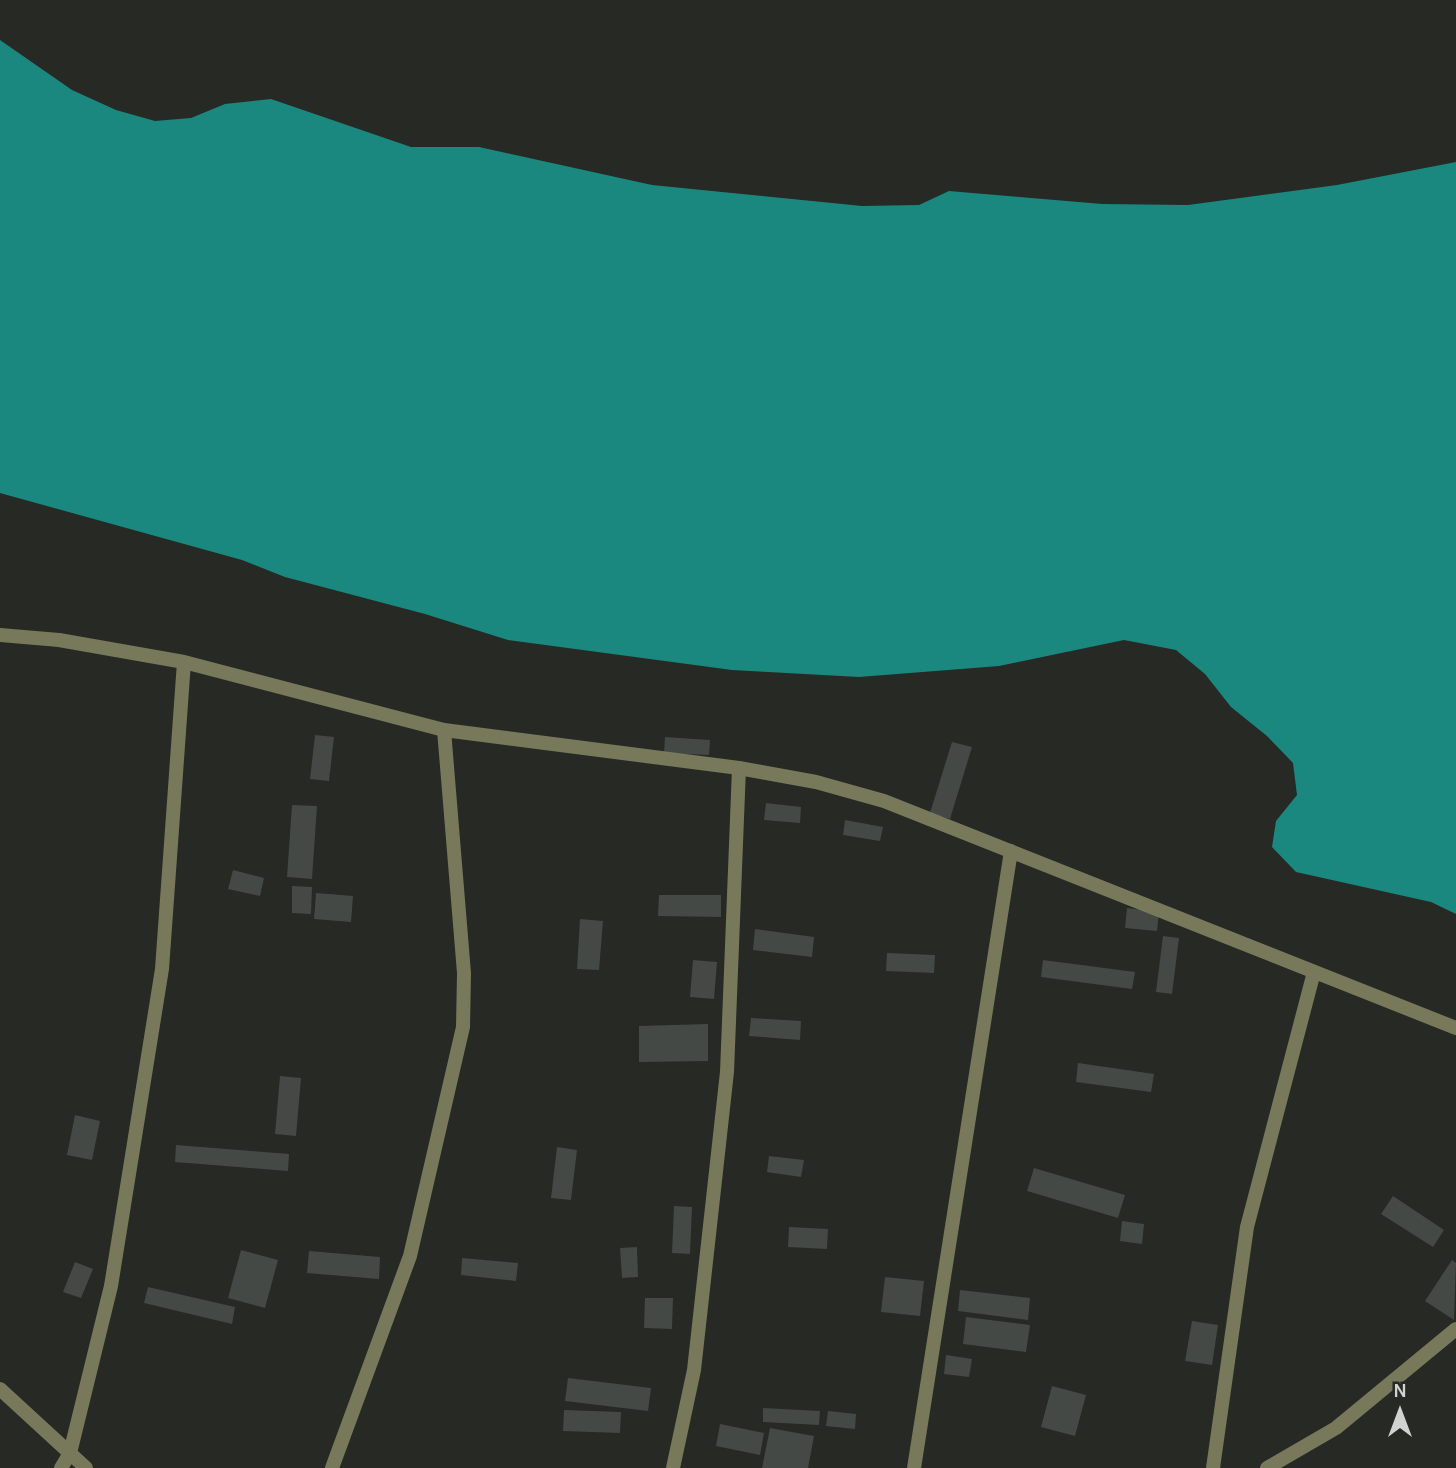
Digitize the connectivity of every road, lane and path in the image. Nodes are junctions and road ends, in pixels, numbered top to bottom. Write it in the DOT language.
graph roads {
  1 [pos="0,635"];
  2 [pos="184,662"];
  3 [pos="444,730"];
  4 [pos="739,768"];
  5 [pos="1011,851"];
  6 [pos="1314,972"];
  7 [pos="1456,1028"];
  8 [pos="1456,1329"];
  9 [pos="0,1389"];
  10 [pos="70,1453"];
  11 [pos="61,1468"];
  12 [pos="86,1468"];
  13 [pos="332,1468"];
  14 [pos="673,1468"];
  15 [pos="914,1468"];
  16 [pos="1213,1468"];
  17 [pos="1267,1468"];
  1 -- 2 [label="street"];
  2 -- 3 [label="street"];
  2 -- 10 [label="street"];
  3 -- 4 [label="street"];
  3 -- 13 [label="street"];
  4 -- 5 [label="street"];
  4 -- 14 [label="street"];
  5 -- 6 [label="street"];
  5 -- 15 [label="street"];
  6 -- 7 [label="street"];
  6 -- 16 [label="street"];
  8 -- 17 [label="street"];
  9 -- 10 [label="street"];
  10 -- 11 [label="street"];
  10 -- 12 [label="street"];
}
